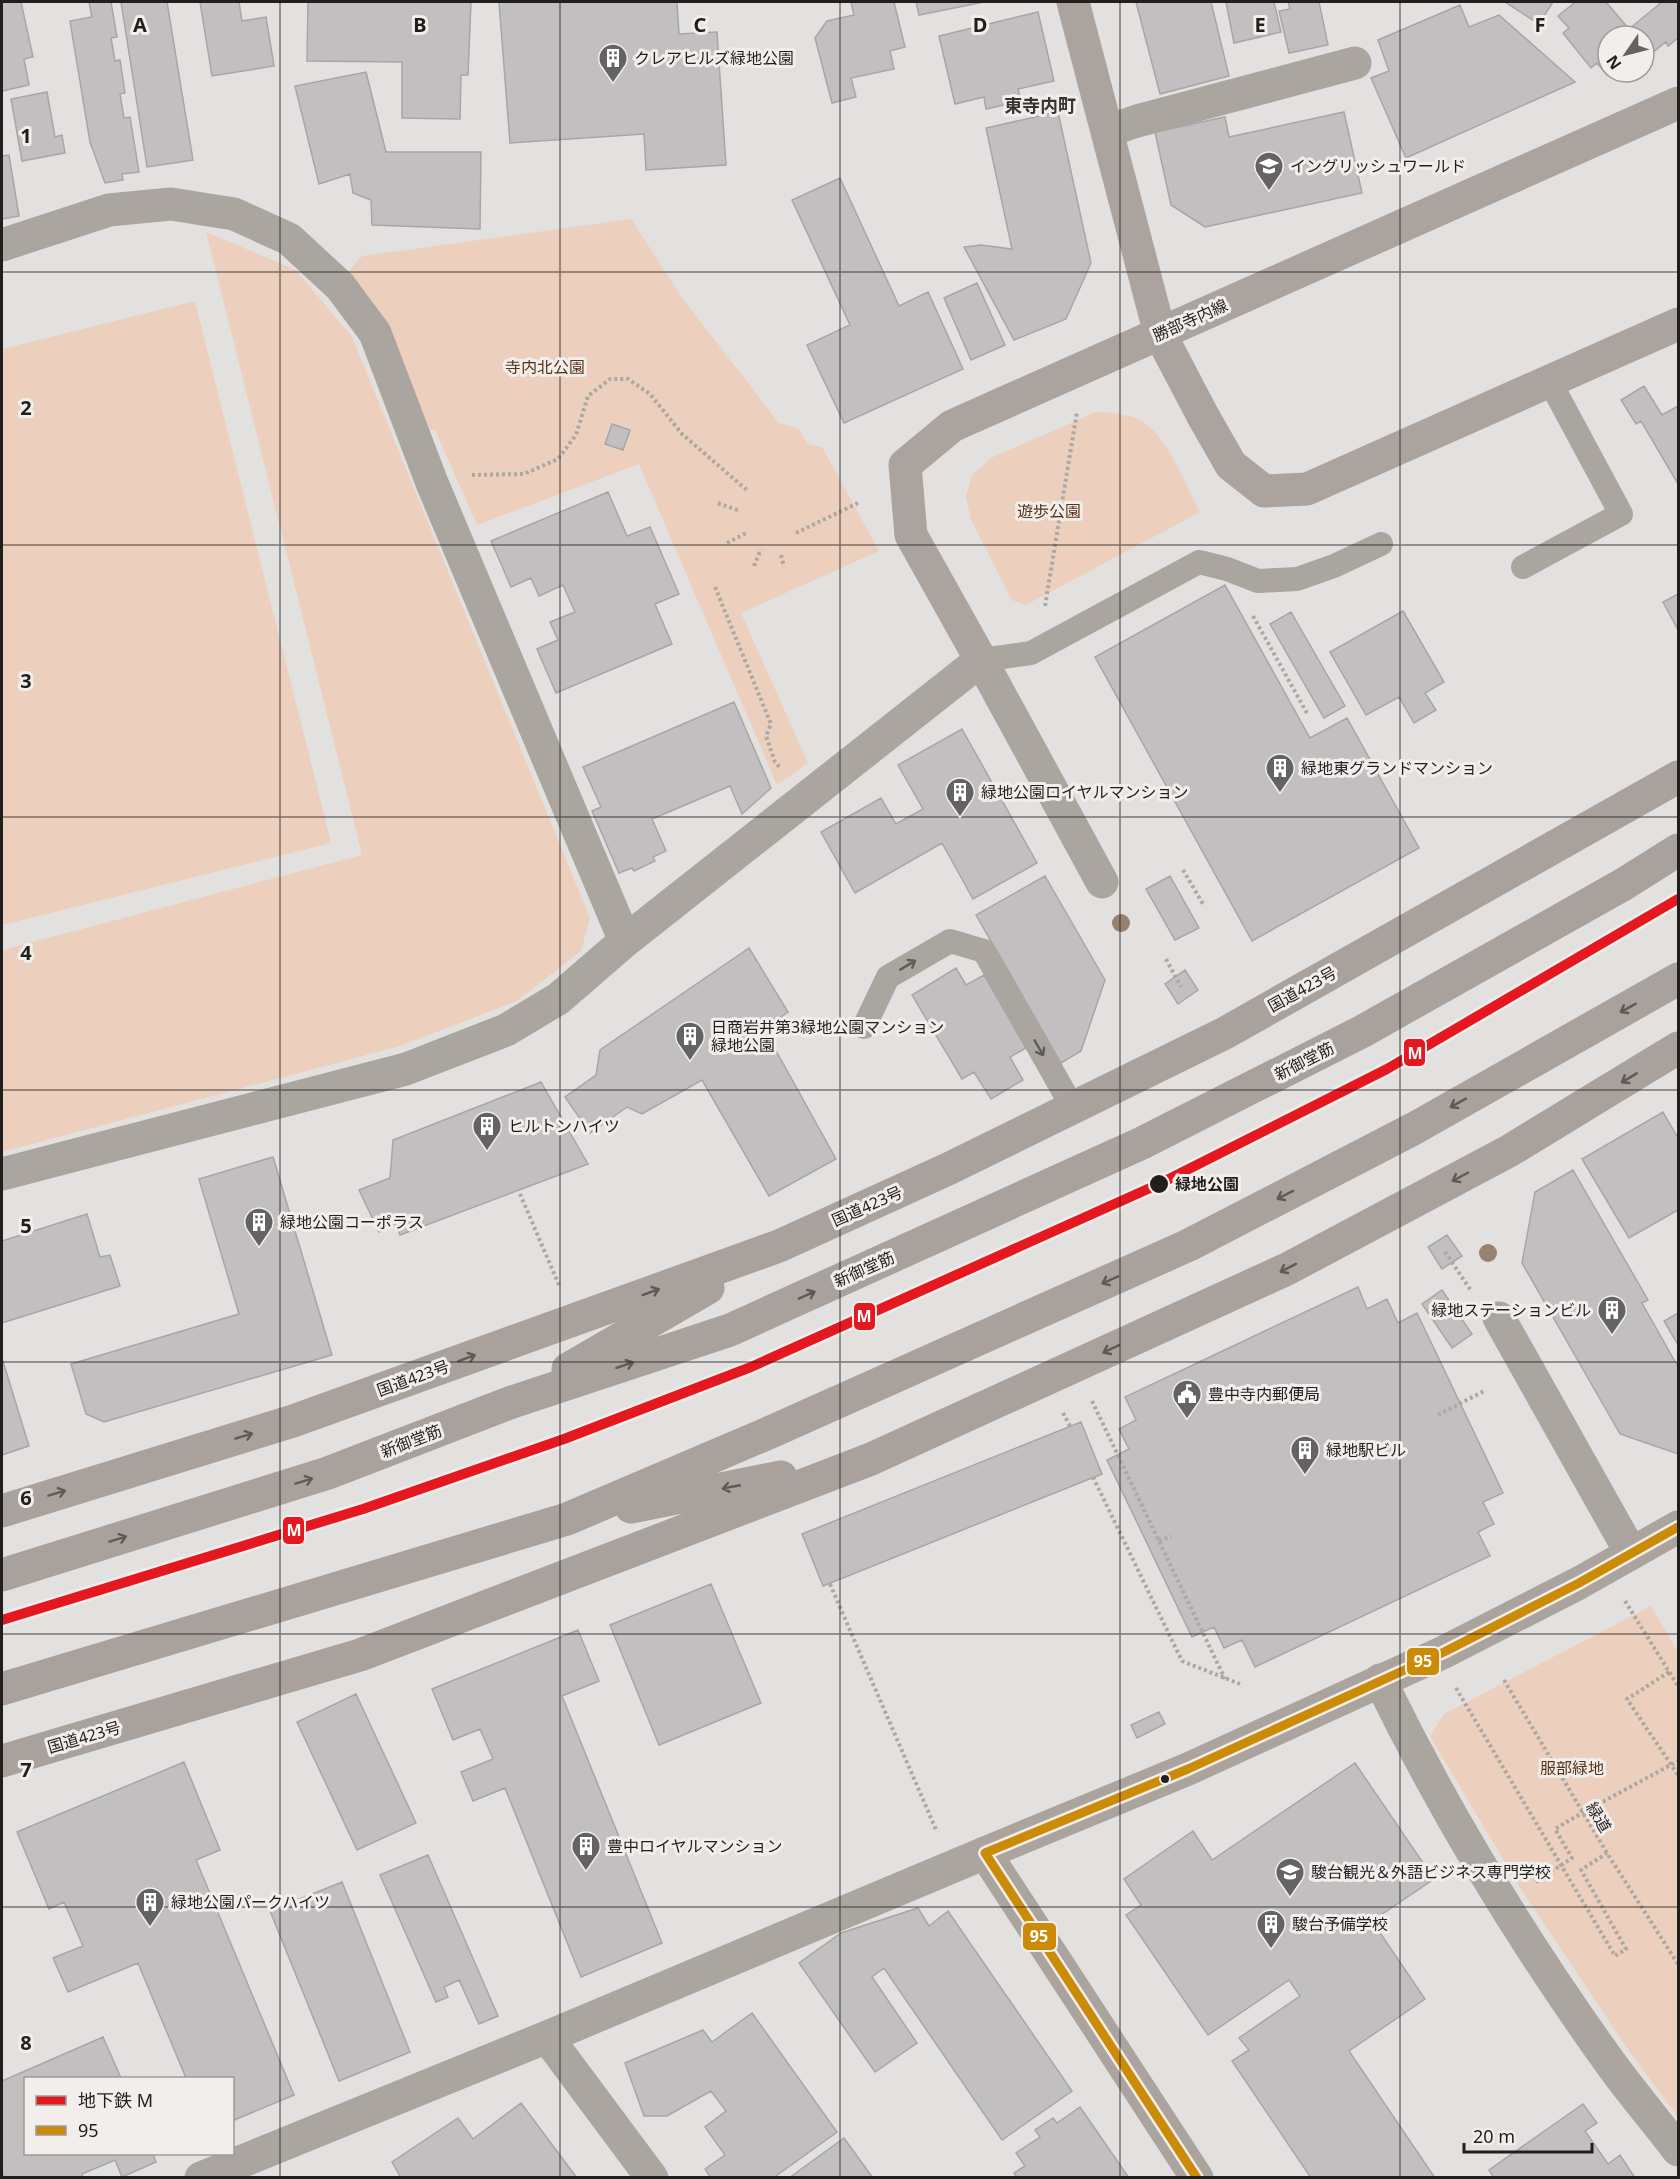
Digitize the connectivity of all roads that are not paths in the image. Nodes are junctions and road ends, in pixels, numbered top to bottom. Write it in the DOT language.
graph roads {
  1 [pos="1073,2"];
  2 [pos="1355,63"];
  3 [pos="1678,103"];
  4 [pos="1108,131"];
  5 [pos="2,245"];
  6 [pos="1678,324"];
  7 [pos="1160,334"];
  8 [pos="1549,380"];
  9 [pos="1381,544"];
  10 [pos="1523,567"];
  11 [pos="981,660"];
  12 [pos="1678,777"];
  13 [pos="1678,850"];
  14 [pos="1102,882"];
  15 [pos="625,941"];
  16 [pos="1678,979"];
  17 [pos="864,1028"];
  18 [pos="1678,1048"];
  19 [pos="1073,1108"];
  20 [pos="2,1174"];
  21 [pos="779,1246"];
  22 [pos="1499,1318"];
  23 [pos="512,1402"];
  24 [pos="871,1459"];
  25 [pos="2,1511"];
  26 [pos="567,1519"];
  27 [pos="1678,1527"];
  28 [pos="1631,1553"];
  29 [pos="2,1575"];
  30 [pos="1380,1680"];
  31 [pos="2,1689"];
  32 [pos="2,1761"];
  33 [pos="985,1853"];
  34 [pos="547,2037"];
  35 [pos="1678,2150"];
  36 [pos="201,2178"];
  37 [pos="651,2178"];
  38 [pos="1197,2178"];
  1 -- 4 [label="street"];
  2 -- 4 [label="street"];
  3 -- 7 [label="street, 勝部寺内線"];
  4 -- 7 [label="street"];
  5 -- 15 [label="street"];
  6 -- 8 [label="street"];
  7 -- 8 [label="street"];
  7 -- 11 [label="street, 勝部寺内線"];
  8 -- 10 [label="lane"];
  9 -- 11 [label="lane"];
  11 -- 14 [label="street"];
  11 -- 15 [label="street"];
  12 -- 19 [label="highway, 国道423号"];
  23 -- 13 [label="highway, 新御堂筋, one-way"];
  15 -- 20 [label="street"];
  16 -- 26 [label="highway, one-way"];
  17 -- 19 [label="lane, one-way"];
  18 -- 24 [label="highway, 国道423号, one-way"];
  19 -- 21 [label="highway, 国道423号"];
  21 -- 23 [label="highway"];
  25 -- 21 [label="highway, 国道423号, one-way"];
  22 -- 28 [label="street"];
  29 -- 23 [label="highway, 新御堂筋, one-way"];
  24 -- 26 [label="highway, one-way"];
  24 -- 32 [label="highway, 国道423号"];
  26 -- 31 [label="highway"];
  27 -- 28 [label="street"];
  28 -- 30 [label="street"];
  30 -- 33 [label="street"];
  30 -- 35 [label="street"];
  33 -- 34 [label="street"];
  33 -- 38 [label="street"];
  34 -- 36 [label="street"];
  34 -- 37 [label="street"];
}
